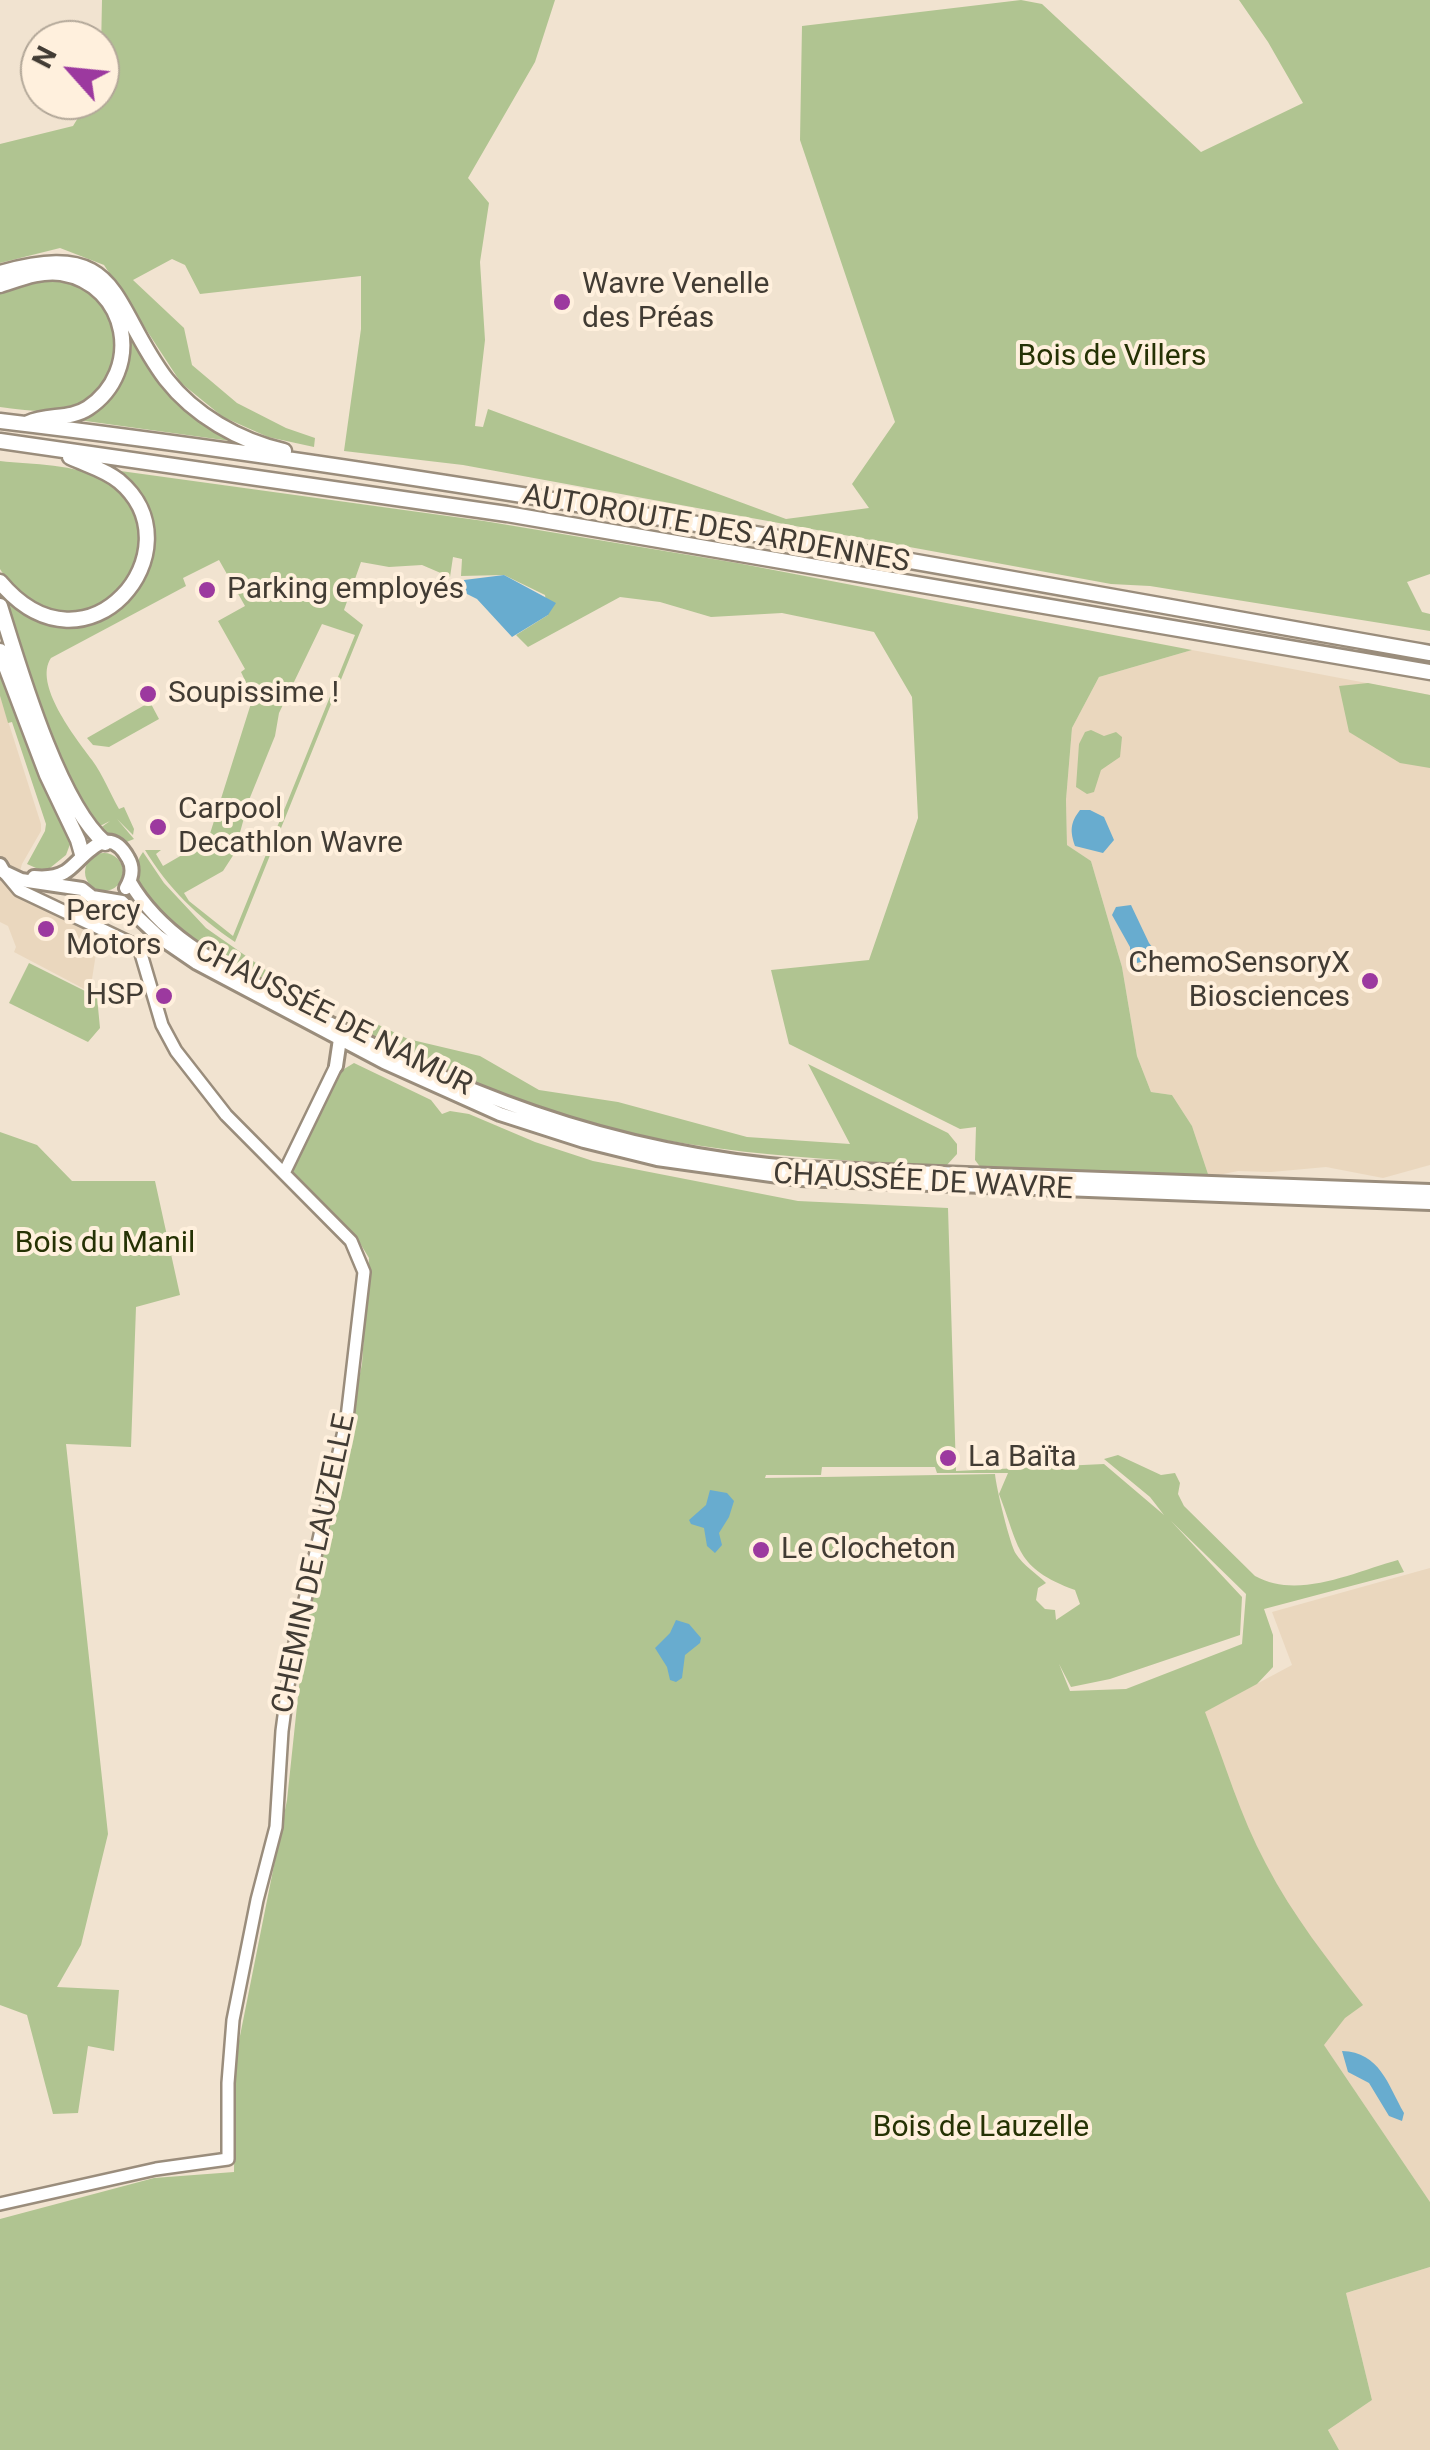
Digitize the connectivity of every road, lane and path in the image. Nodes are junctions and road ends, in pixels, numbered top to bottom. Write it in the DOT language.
graph roads {
  1 [pos="0,273"];
  2 [pos="0,284"];
  3 [pos="0,421"];
  4 [pos="25,424"];
  5 [pos="0,440"];
  6 [pos="0,449"];
  7 [pos="70,457"];
  8 [pos="306,462"];
  9 [pos="338,487"];
  10 [pos="0,582"];
  11 [pos="0,606"];
  12 [pos="0,651"];
  13 [pos="1430,653"];
  14 [pos="1426,675"];
  15 [pos="105,843"];
  16 [pos="79,859"];
  17 [pos="1,867"];
  18 [pos="130,882"];
  19 [pos="84,891"];
  20 [pos="109,899"];
  21 [pos="94,925"];
  22 [pos="340,1040"];
  23 [pos="356,1048"];
  24 [pos="336,1066"];
  25 [pos="429,1084"];
  26 [pos="284,1171"];
  27 [pos="974,1176"];
  28 [pos="1430,1191"];
  29 [pos="1430,1207"];
  30 [pos="0,2204"];
  1 -- 8 [label="highway"];
  2 -- 4 [label="highway"];
  3 -- 4 [label="highway, AUTOROUTE DES ARDENNES"];
  4 -- 8 [label="highway, AUTOROUTE DES ARDENNES"];
  5 -- 9 [label="highway, AUTOROUTE DES ARDENNES"];
  6 -- 7 [label="highway"];
  7 -- 9 [label="highway"];
  7 -- 10 [label="highway"];
  8 -- 13 [label="highway, AUTOROUTE DES ARDENNES"];
  9 -- 14 [label="highway, AUTOROUTE DES ARDENNES"];
  11 -- 15 [label="highway"];
  12 -- 16 [label="highway"];
  15 -- 16 [label="main road"];
  15 -- 18 [label="main road, CHAUSSÉE DE NAMUR"];
  16 -- 17 [label="main road"];
  16 -- 19 [label="main road"];
  17 -- 19 [label="main road, CHAUSSÉE DE NAMUR"];
  17 -- 21 [label="street, CHEMIN DE LAUZELLE"];
  18 -- 20 [label="main road"];
  18 -- 27 [label="main road, CHAUSSÉE DE NAMUR"];
  19 -- 20 [label="main road, CHAUSSÉE DE NAMUR"];
  19 -- 21 [label="street"];
  20 -- 21 [label="street"];
  20 -- 22 [label="main road, CHAUSSÉE DE NAMUR"];
  21 -- 26 [label="street, CHEMIN DE LAUZELLE"];
  22 -- 23 [label="main road, CHAUSSÉE DE NAMUR"];
  22 -- 24 [label="main road"];
  23 -- 24 [label="main road"];
  23 -- 25 [label="main road, CHAUSSÉE DE NAMUR"];
  24 -- 26 [label="street"];
  25 -- 29 [label="main road, CHAUSSÉE DE WAVRE"];
  26 -- 30 [label="street, CHEMIN DE LAUZELLE"];
  27 -- 28 [label="main road, CHAUSSÉE DE WAVRE"];
}
